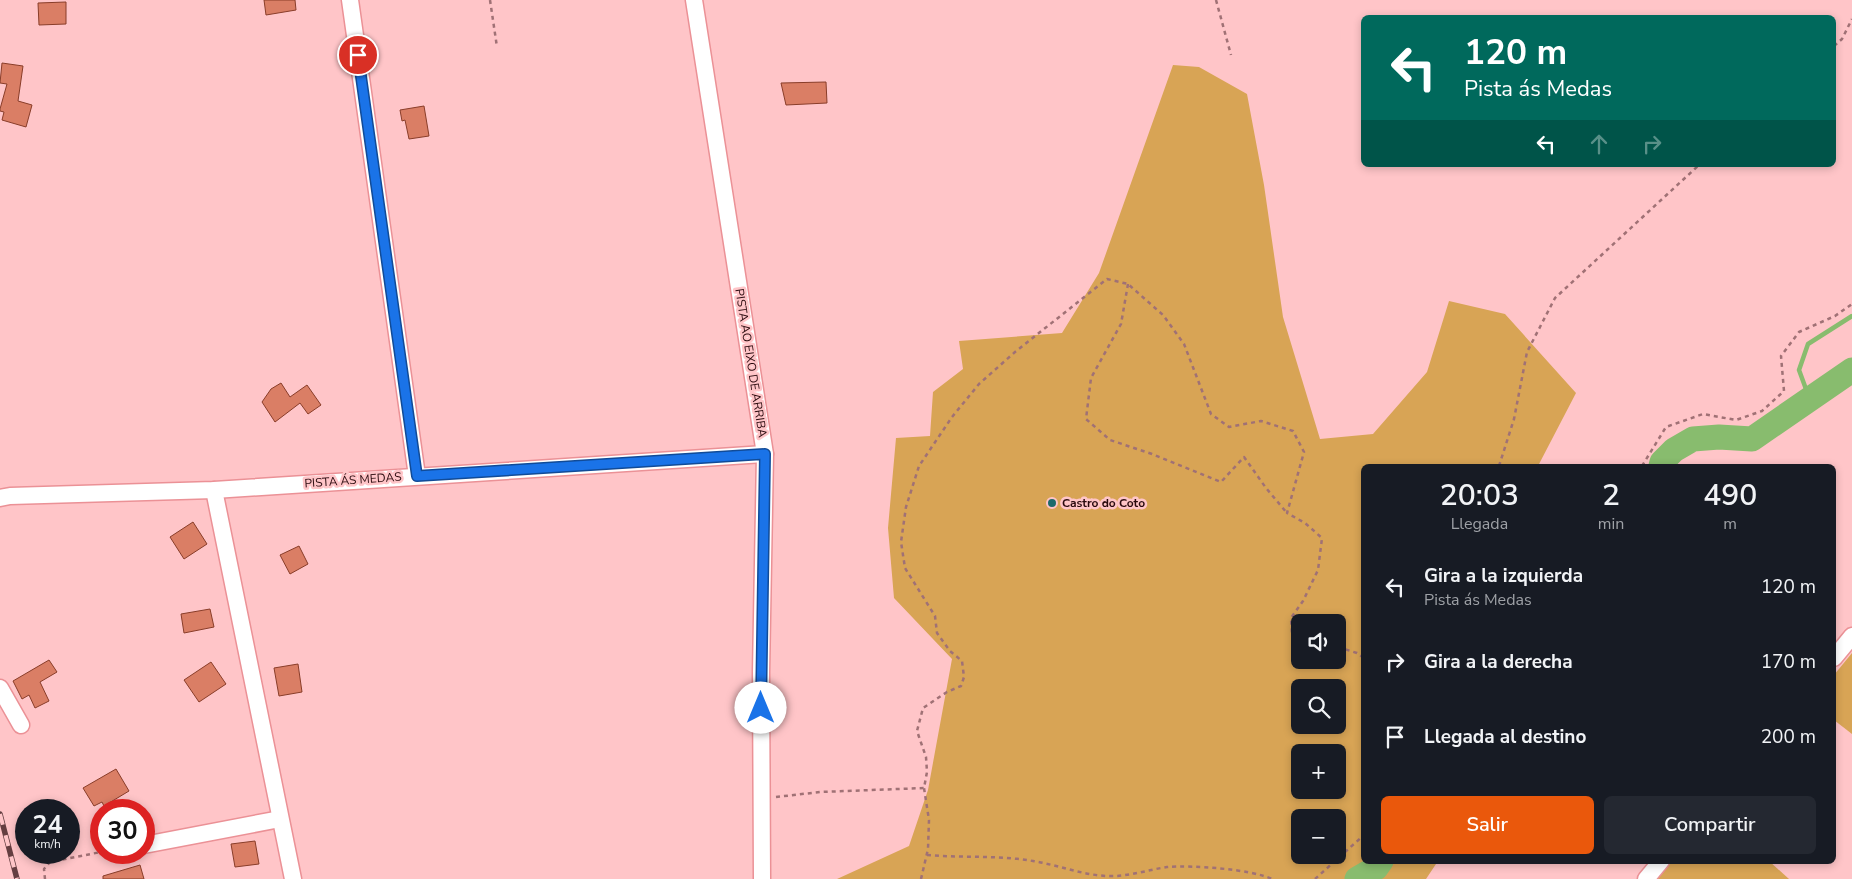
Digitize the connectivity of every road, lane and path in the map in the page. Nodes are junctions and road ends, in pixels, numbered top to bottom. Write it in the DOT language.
graph roads {
  1 [pos="350,0"];
  2 [pos="490,0"];
  3 [pos="694,0"];
  4 [pos="1216,0"];
  5 [pos="1852,19"];
  6 [pos="1836,44"];
  7 [pos="498,47"];
  8 [pos="1230,54"];
  9 [pos="1697,167"];
  10 [pos="1128,284"];
  11 [pos="1852,304"];
  12 [pos="765,454"];
  13 [pos="1500,464"];
  14 [pos="1643,464"];
  15 [pos="417,476"];
  16 [pos="214,490"];
  17 [pos="0,498"];
  18 [pos="1287,513"];
  19 [pos="1294,614"];
  20 [pos="1852,636"];
  21 [pos="1346,650"];
  22 [pos="1361,656"];
  23 [pos="1836,656"];
  24 [pos="0,688"];
  25 [pos="21,725"];
  26 [pos="924,788"];
  27 [pos="762,798"];
  28 [pos="280,819"];
  29 [pos="1361,838"];
  30 [pos="155,843"];
  31 [pos="90,854"];
  32 [pos="927,855"];
  33 [pos="1658,864"];
  34 [pos="45,879"];
  35 [pos="293,879"];
  36 [pos="762,879"];
  37 [pos="921,879"];
  38 [pos="1272,879"];
  39 [pos="1315,879"];
  40 [pos="1646,879"];
  1 -- 15 [label="street"];
  2 -- 7 [label="path"];
  3 -- 12 [label="street, PISTA AO EIXO DE ARRIBA"];
  4 -- 8 [label="path"];
  5 -- 6 [label="path"];
  9 -- 13 [label="path"];
  10 -- 18 [label="path"];
  10 -- 18 [label="path"];
  10 -- 26 [label="path"];
  11 -- 14 [label="path"];
  12 -- 15 [label="street, PISTA ÁS MEDAS"];
  12 -- 27 [label="street, PISTA AO EIXO DE ARRIBA"];
  15 -- 16 [label="street, PISTA ÁS MEDAS"];
  16 -- 17 [label="street, PISTA ÁS MEDAS"];
  16 -- 28 [label="street"];
  18 -- 19 [label="path"];
  20 -- 23 [label="street"];
  21 -- 22 [label="path"];
  24 -- 25 [label="street"];
  26 -- 27 [label="path"];
  26 -- 32 [label="path"];
  27 -- 36 [label="street, PISTA AO EIXO DE ARRIBA"];
  28 -- 30 [label="street"];
  28 -- 35 [label="street"];
  29 -- 39 [label="path"];
  31 -- 34 [label="path"];
  32 -- 37 [label="path"];
  32 -- 38 [label="path"];
  33 -- 40 [label="street"];
}
